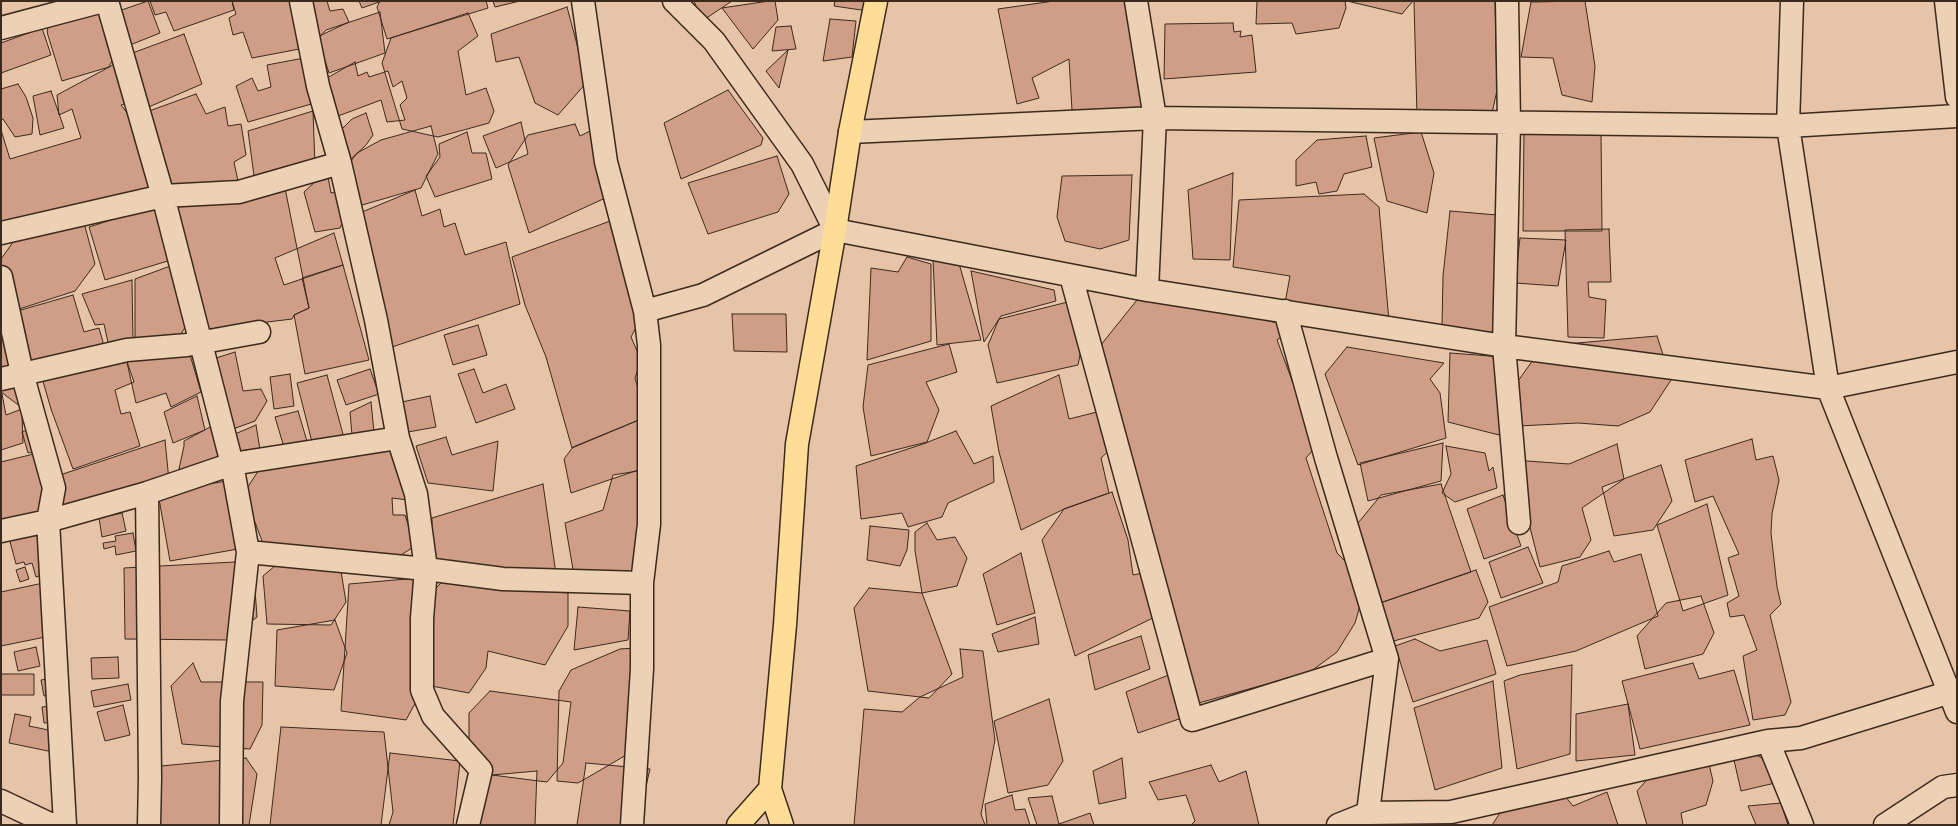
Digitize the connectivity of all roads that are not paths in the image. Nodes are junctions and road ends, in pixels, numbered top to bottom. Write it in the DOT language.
graph roads {
  1 [pos="103,1"];
  2 [pos="107,1"];
  3 [pos="301,1"];
  4 [pos="583,1"];
  5 [pos="674,1"];
  6 [pos="876,1"];
  7 [pos="1136,1"];
  8 [pos="1507,1"];
  9 [pos="1792,1"];
  10 [pos="1946,1"];
  11 [pos="1,28"];
  12 [pos="1957,97"];
  13 [pos="1957,116"];
  14 [pos="1155,118"];
  15 [pos="1509,123"];
  16 [pos="1788,126"];
  17 [pos="850,132"];
  18 [pos="340,164"];
  19 [pos="163,196"];
  20 [pos="835,230"];
  21 [pos="1,233"];
  22 [pos="1,276"];
  23 [pos="1071,276"];
  24 [pos="1147,290"];
  25 [pos="645,311"];
  26 [pos="1284,312"];
  27 [pos="259,332"];
  28 [pos="200,341"];
  29 [pos="1504,346"];
  30 [pos="1957,362"];
  31 [pos="22,374"];
  32 [pos="1,379"];
  33 [pos="1828,388"];
  34 [pos="398,438"];
  35 [pos="232,464"];
  36 [pos="147,493"];
  37 [pos="48,521"];
  38 [pos="1519,523"];
  39 [pos="1,531"];
  40 [pos="248,552"];
  41 [pos="426,569"];
  42 [pos="642,583"];
  43 [pos="1387,659"];
  44 [pos="1954,698"];
  45 [pos="1768,741"];
  46 [pos="1957,786"];
  47 [pos="770,789"];
  48 [pos="1,801"];
  49 [pos="1368,813"];
  50 [pos="1453,819"];
  51 [pos="52,825"];
  52 [pos="65,825"];
  53 [pos="149,825"];
  54 [pos="231,825"];
  55 [pos="468,825"];
  56 [pos="632,825"];
  57 [pos="738,825"];
  58 [pos="782,825"];
  59 [pos="1338,825"];
  60 [pos="1802,825"];
  61 [pos="1885,825"];
  1 -- 11 [label="street"];
  2 -- 19 [label="street"];
  3 -- 18 [label="street"];
  4 -- 25 [label="street"];
  5 -- 20 [label="street"];
  6 -- 17 [label="main road"];
  7 -- 14 [label="street"];
  8 -- 15 [label="street"];
  9 -- 16 [label="street"];
  10 -- 12 [label="street"];
  13 -- 16 [label="street"];
  14 -- 15 [label="street"];
  14 -- 17 [label="street"];
  14 -- 24 [label="street"];
  15 -- 16 [label="street"];
  15 -- 29 [label="street"];
  16 -- 33 [label="street"];
  17 -- 20 [label="main road"];
  18 -- 19 [label="street"];
  18 -- 34 [label="street"];
  19 -- 21 [label="street"];
  19 -- 28 [label="street"];
  20 -- 23 [label="street"];
  20 -- 25 [label="street"];
  20 -- 47 [label="main road"];
  22 -- 31 [label="street"];
  23 -- 24 [label="street"];
  23 -- 43 [label="street"];
  24 -- 26 [label="street"];
  25 -- 42 [label="street"];
  26 -- 29 [label="street"];
  26 -- 43 [label="street"];
  27 -- 28 [label="street"];
  28 -- 31 [label="street"];
  28 -- 35 [label="street"];
  29 -- 33 [label="street"];
  29 -- 38 [label="street"];
  30 -- 33 [label="street"];
  31 -- 32 [label="street"];
  31 -- 37 [label="street"];
  33 -- 44 [label="street"];
  34 -- 35 [label="street"];
  34 -- 41 [label="street"];
  35 -- 36 [label="street"];
  35 -- 40 [label="street"];
  36 -- 37 [label="street"];
  36 -- 53 [label="street"];
  37 -- 39 [label="street"];
  37 -- 52 [label="street"];
  40 -- 41 [label="street"];
  40 -- 54 [label="street"];
  41 -- 42 [label="street"];
  41 -- 55 [label="street"];
  42 -- 56 [label="street"];
  43 -- 49 [label="street"];
  44 -- 45 [label="street"];
  45 -- 50 [label="street"];
  45 -- 60 [label="street"];
  46 -- 61 [label="street"];
  47 -- 57 [label="main road"];
  47 -- 58 [label="main road"];
  48 -- 51 [label="street"];
  49 -- 50 [label="street"];
  49 -- 59 [label="street"];
}
